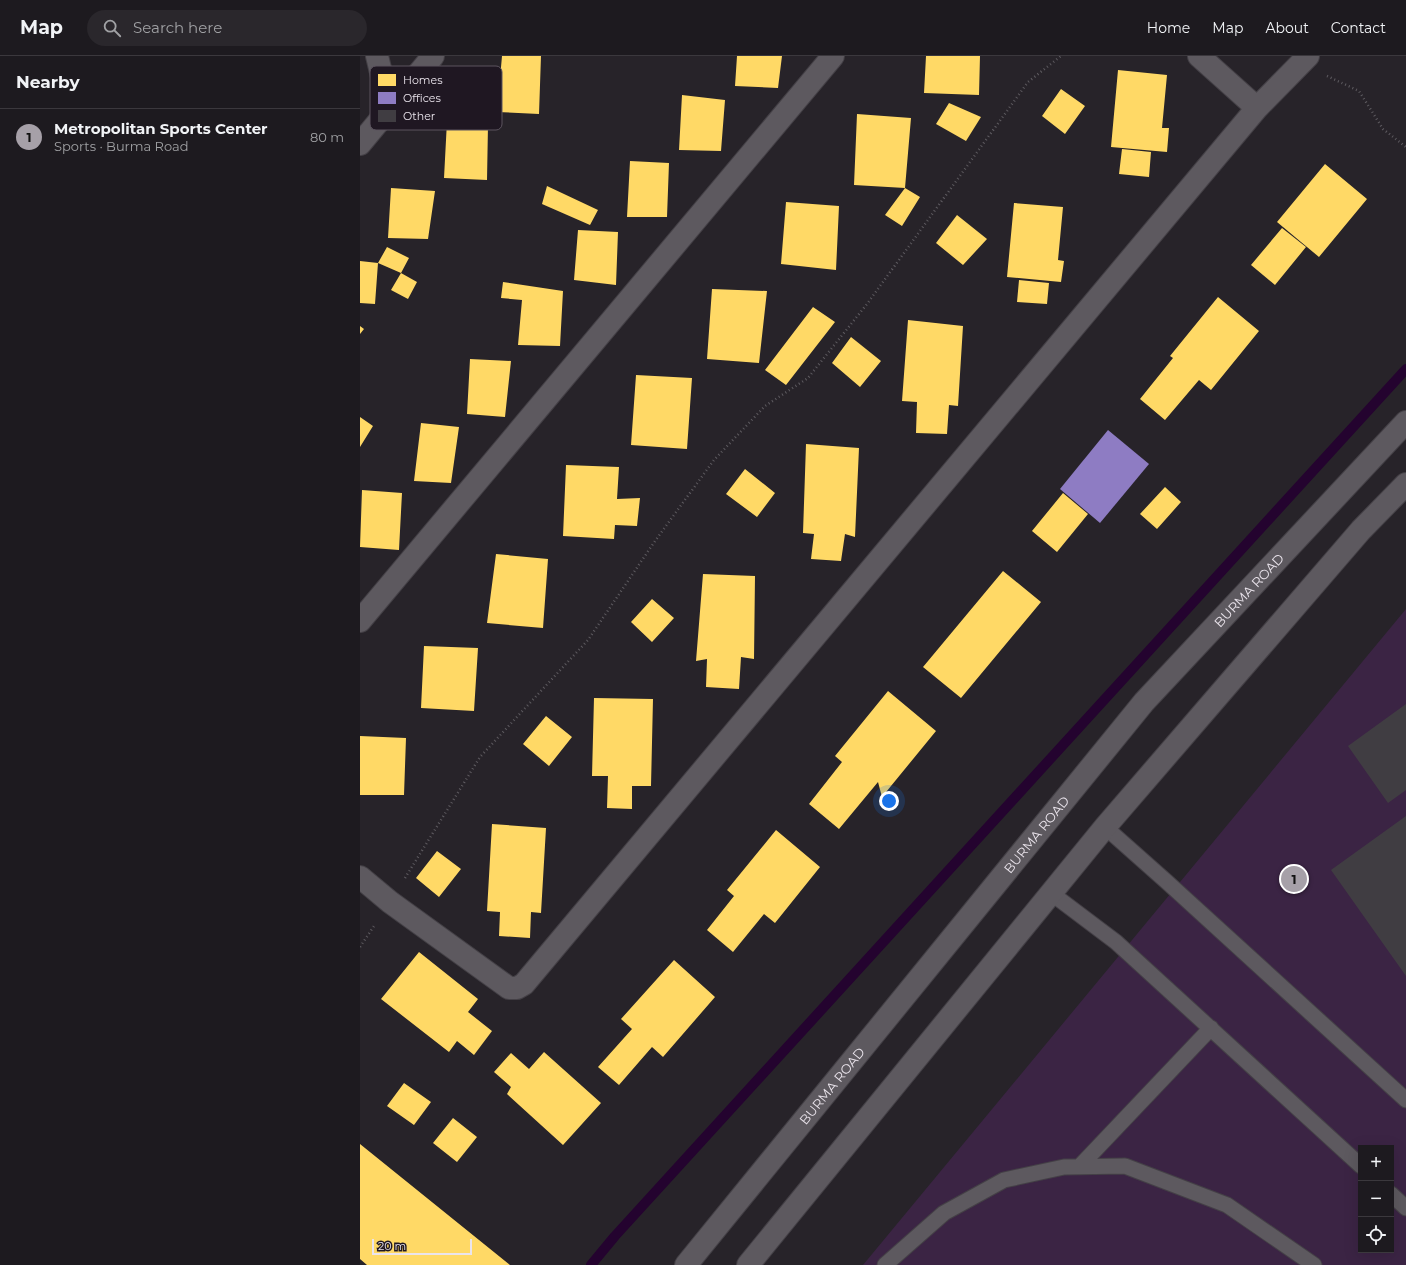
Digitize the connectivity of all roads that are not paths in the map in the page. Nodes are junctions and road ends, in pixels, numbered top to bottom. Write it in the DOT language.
graph roads {
  1 [pos="377,56"];
  2 [pos="433,56"];
  3 [pos="833,56"];
  4 [pos="1199,56"];
  5 [pos="1308,56"];
  6 [pos="379,66"];
  7 [pos="425,66"];
  8 [pos="1257,108"];
  9 [pos="372,130"];
  10 [pos="360,144"];
  11 [pos="1406,422"];
  12 [pos="1406,484"];
  13 [pos="360,621"];
  14 [pos="1105,827"];
  15 [pos="360,877"];
  16 [pos="1051,893"];
  17 [pos="1211,1028"];
  18 [pos="1406,1100"];
  19 [pos="1358,1163"];
  20 [pos="1080,1166"];
  21 [pos="1394,1197"];
  22 [pos="1406,1208"];
  23 [pos="686,1265"];
  24 [pos="748,1265"];
  25 [pos="885,1265"];
  26 [pos="1314,1265"];
  1 -- 6 [label="street"];
  2 -- 7 [label="street"];
  3 -- 13 [label="street"];
  4 -- 8 [label="street"];
  5 -- 8 [label="street"];
  8 -- 15 [label="street"];
  9 -- 10 [label="street"];
  11 -- 23 [label="street, BURMA ROAD"];
  12 -- 14 [label="street"];
  14 -- 16 [label="street"];
  14 -- 18 [label="lane"];
  16 -- 17 [label="lane"];
  16 -- 24 [label="street"];
  17 -- 19 [label="lane"];
  17 -- 20 [label="lane"];
  20 -- 25 [label="lane"];
  20 -- 26 [label="lane"];
  21 -- 22 [label="lane"];
}
